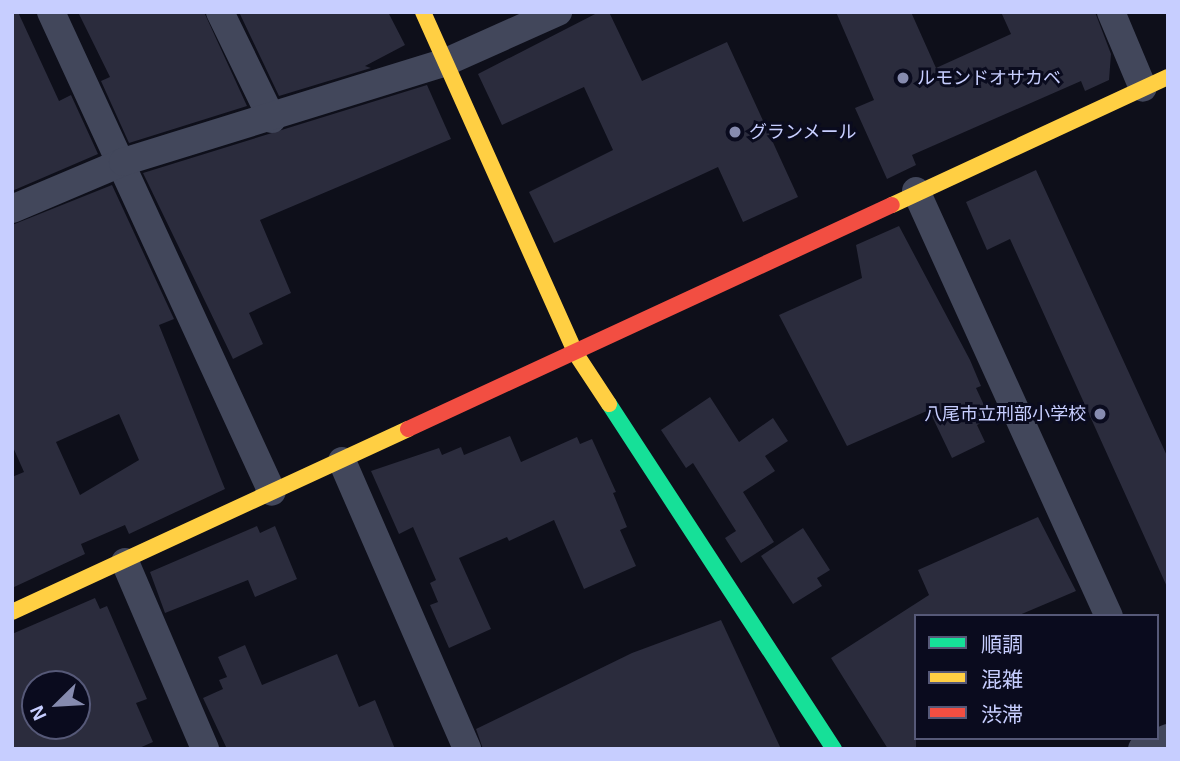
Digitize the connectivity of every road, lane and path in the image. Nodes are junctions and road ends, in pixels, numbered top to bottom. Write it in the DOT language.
graph roads {
  1 [pos="51,12"];
  2 [pos="220,12"];
  3 [pos="423,12"];
  4 [pos="558,12"];
  5 [pos="1111,12"];
  6 [pos="446,62"];
  7 [pos="1155,82"];
  8 [pos="272,119"];
  9 [pos="123,162"];
  10 [pos="916,191"];
  11 [pos="12,209"];
  12 [pos="576,354"];
  13 [pos="342,461"];
  14 [pos="272,492"];
  15 [pos="124,562"];
  16 [pos="12,612"];
  17 [pos="1108,614"];
  18 [pos="205,749"];
  19 [pos="467,749"];
  20 [pos="834,749"];
  1 -- 9 [label="street"];
  2 -- 8 [label="street"];
  3 -- 6 [label="street"];
  4 -- 6 [label="street"];
  5 -- 7 [label="street"];
  6 -- 8 [label="street"];
  6 -- 12 [label="street"];
  7 -- 10 [label="street"];
  8 -- 9 [label="street"];
  9 -- 11 [label="street"];
  9 -- 14 [label="street"];
  10 -- 12 [label="street"];
  10 -- 17 [label="street"];
  12 -- 13 [label="street"];
  12 -- 20 [label="street"];
  13 -- 14 [label="street"];
  13 -- 19 [label="street"];
  14 -- 15 [label="street"];
  15 -- 16 [label="street"];
  15 -- 18 [label="street"];
}
